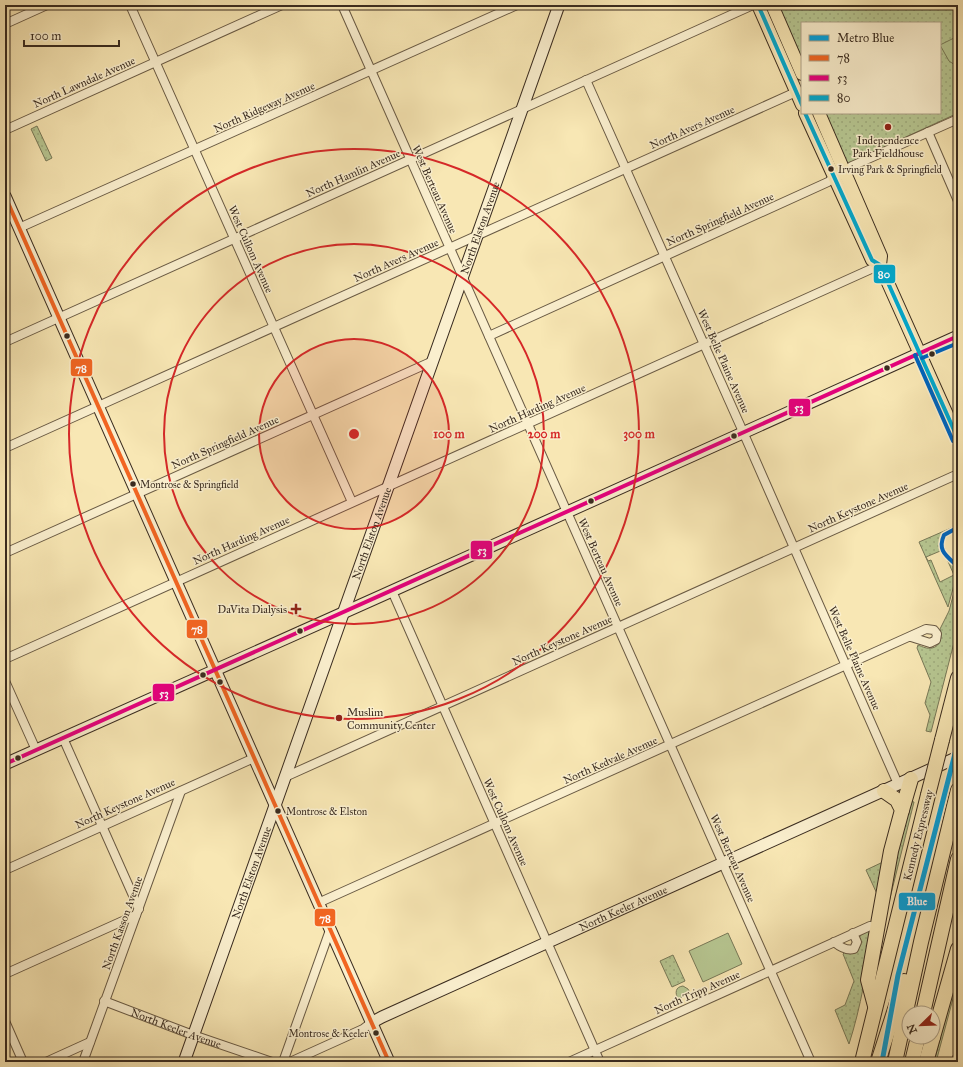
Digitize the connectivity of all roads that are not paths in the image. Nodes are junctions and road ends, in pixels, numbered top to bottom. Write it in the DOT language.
graph roads {
  1 [pos="47,5"];
  2 [pos="130,5"];
  3 [pos="282,5"];
  4 [pos="342,5"];
  5 [pos="517,5"];
  6 [pos="753,5"];
  7 [pos="758,5"];
  8 [pos="772,5"];
  9 [pos="556,8"];
  10 [pos="5,24"];
  11 [pos="156,62"];
  12 [pos="371,71"];
  13 [pos="801,72"];
  14 [pos="586,80"];
  15 [pos="799,91"];
  16 [pos="523,109"];
  17 [pos="805,114"];
  18 [pos="819,114"];
  19 [pos="958,119"];
  20 [pos="5,130"];
  21 [pos="928,132"];
  22 [pos="195,149"];
  23 [pos="410,160"];
  24 [pos="626,168"];
  25 [pos="845,170"];
  26 [pos="834,177"];
  27 [pos="5,196"];
  28 [pos="958,200"];
  29 [pos="19,228"];
  30 [pos="478,234"];
  31 [pos="234,239"];
  32 [pos="449,248"];
  33 [pos="665,256"];
  34 [pos="880,265"];
  35 [pos="463,278"];
  36 [pos="59,318"];
  37 [pos="274,327"];
  38 [pos="489,336"];
  39 [pos="958,336"];
  40 [pos="5,342"];
  41 [pos="704,344"];
  42 [pos="920,353"];
  43 [pos="433,361"];
  44 [pos="98,406"];
  45 [pos="313,415"];
  46 [pos="528,424"];
  47 [pos="744,432"];
  48 [pos="958,439"];
  49 [pos="5,448"];
  50 [pos="958,474"];
  51 [pos="389,486"];
  52 [pos="137,494"];
  53 [pos="352,502"];
  54 [pos="567,512"];
  55 [pos="795,548"];
  56 [pos="5,554"];
  57 [pos="176,581"];
  58 [pos="392,591"];
  59 [pos="344,612"];
  60 [pos="618,627"];
  61 [pos="911,637"];
  62 [pos="5,659"];
  63 [pos="847,666"];
  64 [pos="215,670"];
  65 [pos="958,678"];
  66 [pos="5,681"];
  67 [pos="443,706"];
  68 [pos="63,738"];
  69 [pos="670,745"];
  70 [pos="36,750"];
  71 [pos="958,757"];
  72 [pos="254,758"];
  73 [pos="5,764"];
  74 [pos="285,777"];
  75 [pos="905,781"];
  76 [pos="958,790"];
  77 [pos="181,791"];
  78 [pos="884,791"];
  79 [pos="275,805"];
  80 [pos="902,810"];
  81 [pos="495,824"];
  82 [pos="102,826"];
  83 [pos="958,859"];
  84 [pos="723,863"];
  85 [pos="5,870"];
  86 [pos="318,903"];
  87 [pos="138,912"];
  88 [pos="870,926"];
  89 [pos="330,930"];
  90 [pos="853,933"];
  91 [pos="547,942"];
  92 [pos="834,942"];
  93 [pos="921,942"];
  94 [pos="958,949"];
  95 [pos="771,971"];
  96 [pos="5,974"];
  97 [pos="104,1001"];
  98 [pos="925,1005"];
  99 [pos="875,1007"];
  100 [pos="941,1009"];
  101 [pos="5,1021"];
  102 [pos="372,1023"];
  103 [pos="193,1035"];
  104 [pos="90,1042"];
  105 [pos="916,1045"];
  106 [pos="931,1045"];
  107 [pos="595,1050"];
  108 [pos="23,1062"];
  109 [pos="46,1062"];
  110 [pos="83,1062"];
  111 [pos="184,1062"];
  112 [pos="272,1062"];
  113 [pos="283,1062"];
  114 [pos="290,1062"];
  115 [pos="389,1062"];
  116 [pos="569,1062"];
  117 [pos="600,1062"];
  118 [pos="811,1062"];
  119 [pos="862,1062"];
  120 [pos="878,1062"];
  121 [pos="895,1062"];
  122 [pos="912,1062"];
  123 [pos="926,1062"];
  1 -- 10 [label="street"];
  2 -- 11 [label="street, West Cullom Avenue"];
  3 -- 11 [label="street, North Lawndale Avenue"];
  4 -- 12 [label="street, West Berteau Avenue"];
  5 -- 12 [label="street, North Ridgeway Avenue"];
  6 -- 14 [label="street, North Hamlin Avenue"];
  7 -- 15 [label="main road"];
  8 -- 13 [label="main road"];
  9 -- 16 [label="main road, North Elston Avenue"];
  11 -- 20 [label="street, North Lawndale Avenue"];
  11 -- 22 [label="street, West Cullom Avenue"];
  12 -- 22 [label="street, North Ridgeway Avenue"];
  12 -- 23 [label="street, West Berteau Avenue"];
  14 -- 16 [label="street, North Hamlin Avenue"];
  14 -- 24 [label="street, West Belle Plaine Avenue"];
  15 -- 24 [label="street, North Avers Avenue"];
  16 -- 23 [label="street, North Hamlin Avenue"];
  16 -- 30 [label="main road, North Elston Avenue"];
  17 -- 26 [label="main road"];
  18 -- 25 [label="main road"];
  19 -- 21 [label="street, North Springfield Avenue"];
  21 -- 25 [label="street, North Springfield Avenue"];
  21 -- 28 [label="street"];
  22 -- 29 [label="street, North Ridgeway Avenue"];
  22 -- 31 [label="street, West Cullom Avenue"];
  23 -- 31 [label="street, North Hamlin Avenue"];
  23 -- 32 [label="street, West Berteau Avenue"];
  24 -- 30 [label="street, North Avers Avenue"];
  24 -- 33 [label="street, West Belle Plaine Avenue"];
  25 -- 26 [label="street, North Springfield Avenue"];
  25 -- 34 [label="main road"];
  26 -- 33 [label="street, North Springfield Avenue"];
  26 -- 34 [label="main road"];
  27 -- 29 [label="main road"];
  29 -- 36 [label="main road"];
  30 -- 32 [label="street, North Avers Avenue"];
  30 -- 35 [label="main road, North Elston Avenue"];
  31 -- 36 [label="street, North Hamlin Avenue"];
  31 -- 37 [label="street, West Cullom Avenue"];
  32 -- 35 [label="street, West Berteau Avenue"];
  32 -- 37 [label="street, North Avers Avenue"];
  33 -- 38 [label="street, North Springfield Avenue"];
  33 -- 41 [label="street, West Belle Plaine Avenue"];
  34 -- 41 [label="street, North Harding Avenue"];
  34 -- 42 [label="main road"];
  35 -- 38 [label="street, West Berteau Avenue"];
  35 -- 43 [label="main road, North Elston Avenue"];
  36 -- 40 [label="street, North Hamlin Avenue"];
  36 -- 44 [label="main road"];
  37 -- 44 [label="street, North Avers Avenue"];
  37 -- 45 [label="street, West Cullom Avenue"];
  38 -- 46 [label="street, West Berteau Avenue"];
  39 -- 42 [label="main road"];
  41 -- 46 [label="street, North Harding Avenue"];
  41 -- 47 [label="street, West Belle Plaine Avenue"];
  42 -- 47 [label="main road"];
  42 -- 48 [label="main road"];
  43 -- 45 [label="street, North Springfield Avenue"];
  43 -- 51 [label="main road, North Elston Avenue"];
  44 -- 49 [label="street, North Avers Avenue"];
  44 -- 52 [label="main road"];
  45 -- 52 [label="street, North Springfield Avenue"];
  45 -- 53 [label="street, West Cullom Avenue"];
  46 -- 51 [label="street, North Harding Avenue"];
  46 -- 54 [label="street, West Berteau Avenue"];
  47 -- 54 [label="main road"];
  47 -- 55 [label="street, West Belle Plaine Avenue"];
  50 -- 55 [label="street, North Keystone Avenue"];
  51 -- 53 [label="street, North Harding Avenue"];
  51 -- 59 [label="main road, North Elston Avenue"];
  52 -- 56 [label="street, North Springfield Avenue"];
  52 -- 57 [label="main road"];
  53 -- 57 [label="street, North Harding Avenue"];
  54 -- 58 [label="main road"];
  54 -- 60 [label="street, West Berteau Avenue"];
  55 -- 60 [label="street, North Keystone Avenue"];
  55 -- 63 [label="street, West Belle Plaine Avenue"];
  57 -- 62 [label="street, North Harding Avenue"];
  57 -- 64 [label="main road"];
  58 -- 59 [label="main road"];
  58 -- 67 [label="street, West Cullom Avenue"];
  59 -- 64 [label="main road"];
  59 -- 74 [label="main road, North Elston Avenue"];
  60 -- 67 [label="street, North Keystone Avenue"];
  60 -- 69 [label="street, West Berteau Avenue"];
  61 -- 63 [label="street, North Kedvale Avenue"];
  63 -- 69 [label="street, North Kedvale Avenue"];
  63 -- 75 [label="street, West Belle Plaine Avenue"];
  64 -- 68 [label="main road"];
  64 -- 72 [label="main road"];
  65 -- 99 [label="highway, Kennedy Expressway, bridge"];
  66 -- 70 [label="street"];
  67 -- 74 [label="street, North Keystone Avenue"];
  67 -- 81 [label="street, West Cullom Avenue"];
  68 -- 70 [label="main road"];
  68 -- 82 [label="street"];
  69 -- 81 [label="street, North Kedvale Avenue"];
  69 -- 84 [label="street, West Berteau Avenue"];
  70 -- 73 [label="main road"];
  71 -- 75 [label="main road, North Keeler Avenue"];
  72 -- 77 [label="street, North Keystone Avenue"];
  72 -- 79 [label="main road"];
  74 -- 79 [label="main road, North Elston Avenue"];
  75 -- 78 [label="main road, North Keeler Avenue"];
  75 -- 80 [label="highway"];
  76 -- 93 [label="highway"];
  77 -- 82 [label="street, North Keystone Avenue"];
  77 -- 87 [label="street, North Kasson Avenue"];
  78 -- 80 [label="highway"];
  78 -- 84 [label="main road, North Keeler Avenue"];
  79 -- 86 [label="main road"];
  79 -- 103 [label="main road, North Elston Avenue"];
  80 -- 99 [label="highway"];
  81 -- 86 [label="street, North Kedvale Avenue"];
  81 -- 91 [label="street, West Cullom Avenue"];
  82 -- 85 [label="street, North Keystone Avenue"];
  82 -- 87 [label="street"];
  83 -- 98 [label="highway"];
  84 -- 91 [label="main road, North Keeler Avenue"];
  84 -- 95 [label="street, West Berteau Avenue"];
  86 -- 89 [label="main road"];
  87 -- 96 [label="street"];
  87 -- 97 [label="street, North Kasson Avenue"];
  88 -- 90 [label="street, North Tripp Avenue"];
  89 -- 102 [label="main road"];
  89 -- 113 [label="street"];
  90 -- 92 [label="street, North Tripp Avenue"];
  90 -- 92 [label="street"];
  91 -- 102 [label="main road, North Keeler Avenue"];
  91 -- 107 [label="street, West Cullom Avenue"];
  92 -- 95 [label="street, North Tripp Avenue"];
  93 -- 120 [label="highway"];
  93 -- 121 [label="highway"];
  94 -- 100 [label="highway"];
  95 -- 107 [label="street, North Tripp Avenue"];
  95 -- 118 [label="street, West Berteau Avenue"];
  97 -- 103 [label="street, North Keeler Avenue"];
  97 -- 104 [label="street, North Kasson Avenue"];
  99 -- 119 [label="highway, Kennedy Expressway"];
  101 -- 108 [label="street"];
  102 -- 114 [label="street, North Keeler Avenue"];
  102 -- 115 [label="main road"];
  103 -- 111 [label="main road, North Elston Avenue"];
  103 -- 112 [label="street, North Keeler Avenue"];
  104 -- 109 [label="street"];
  104 -- 110 [label="street, North Kasson Avenue"];
  105 -- 122 [label="highway"];
  106 -- 123 [label="highway"];
  107 -- 116 [label="street, North Tripp Avenue"];
  107 -- 117 [label="street, West Cullom Avenue"];
}
